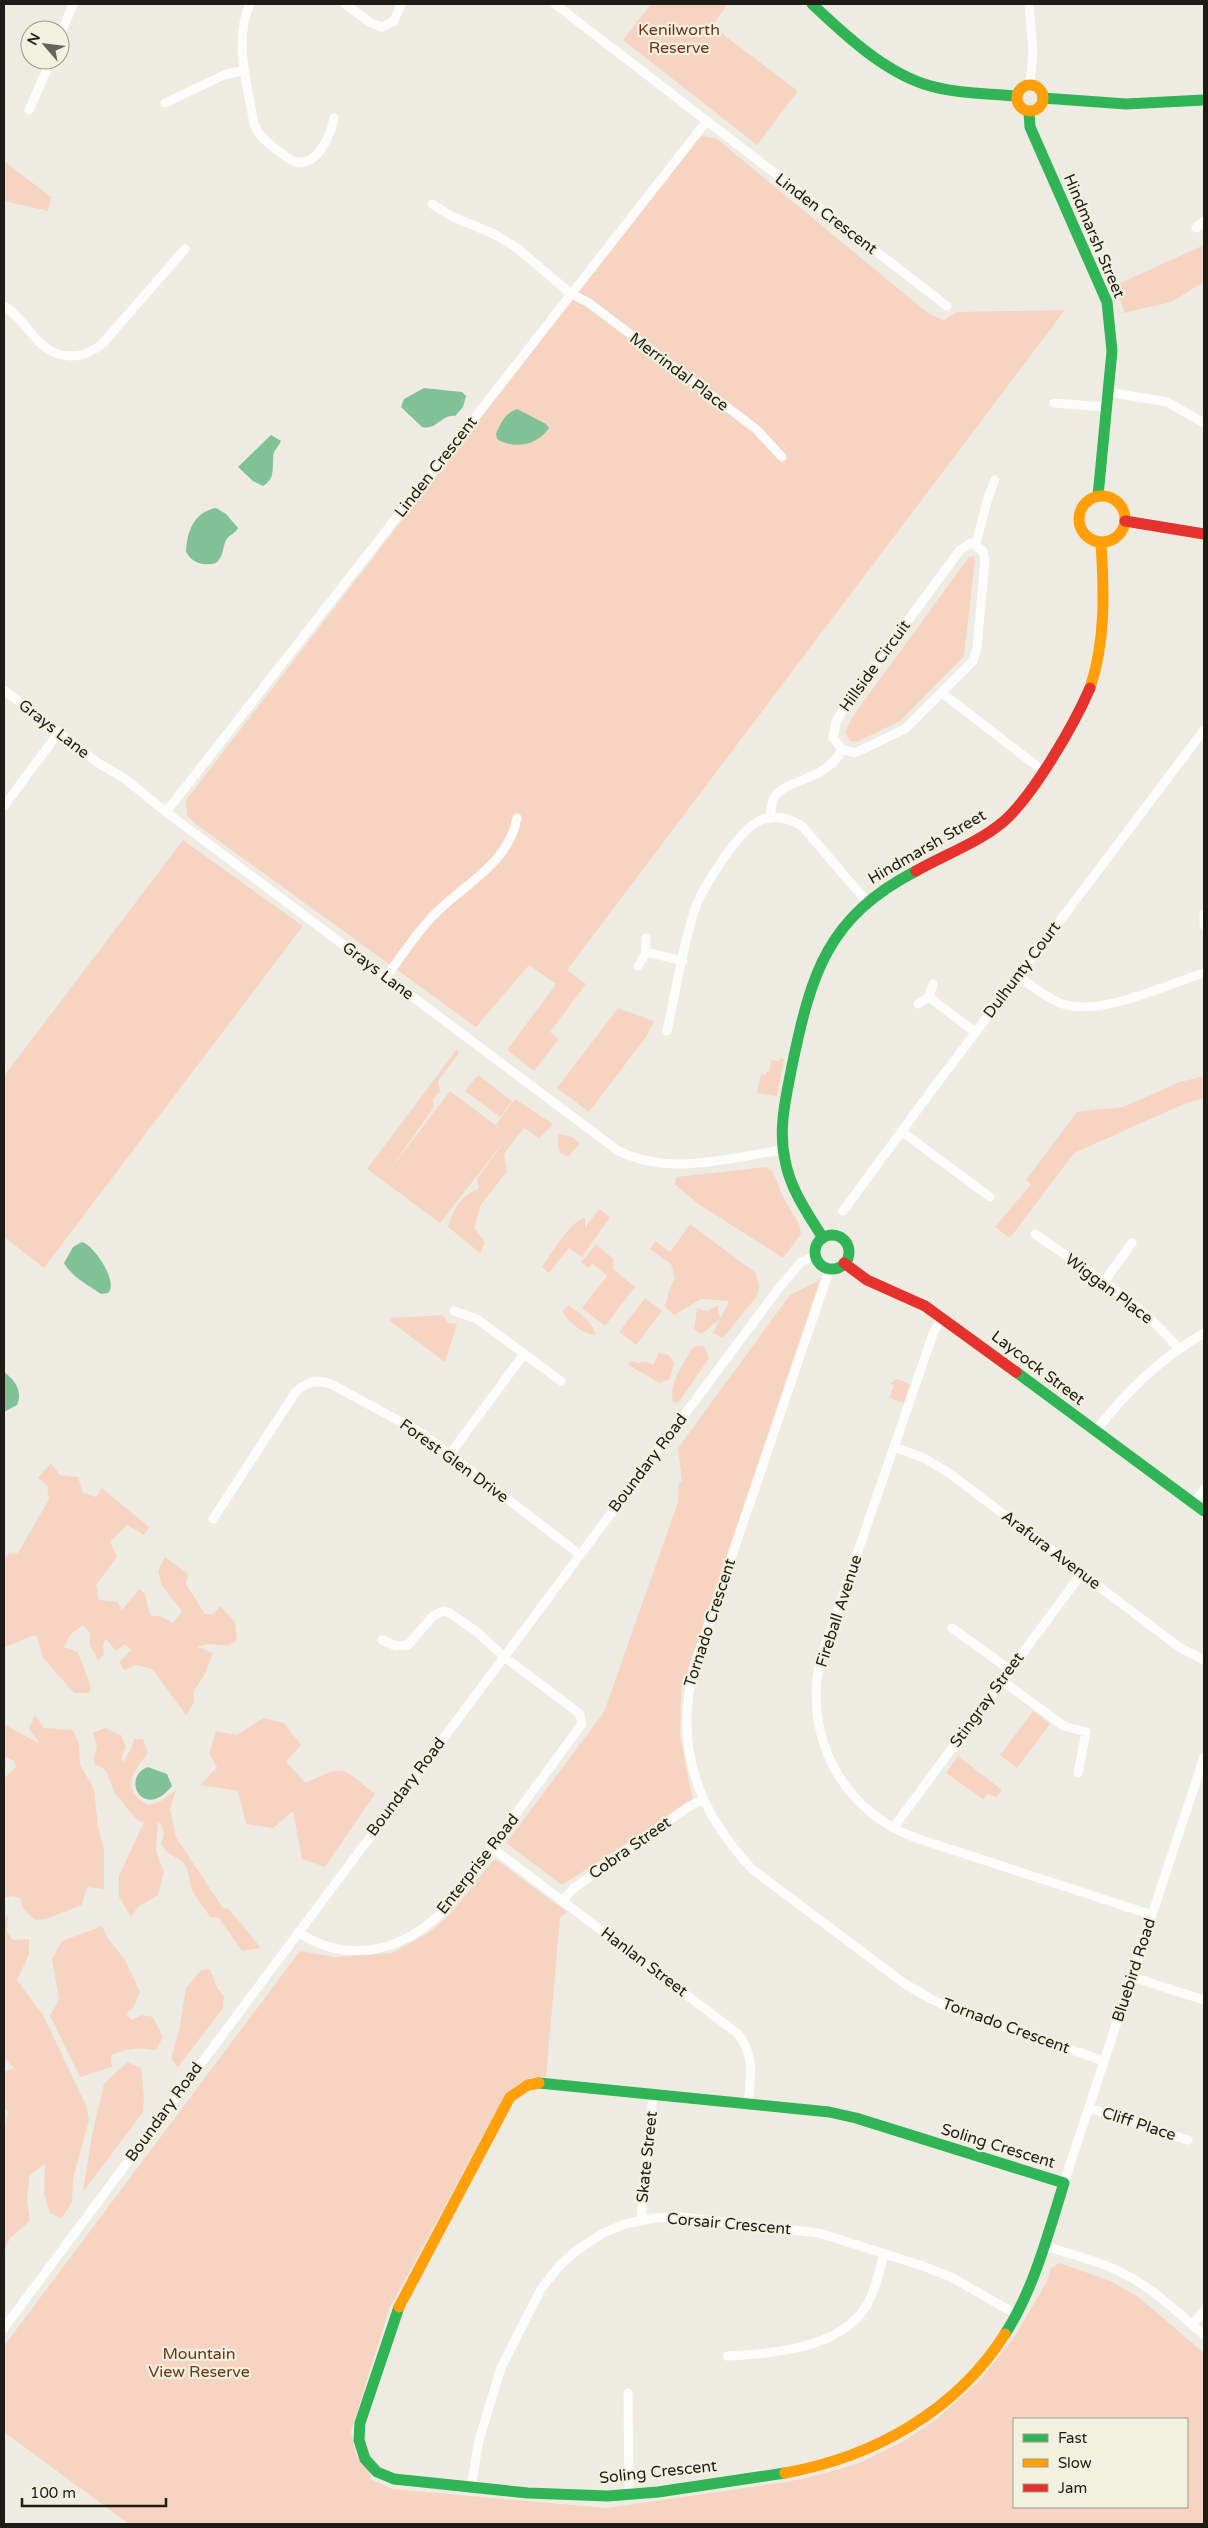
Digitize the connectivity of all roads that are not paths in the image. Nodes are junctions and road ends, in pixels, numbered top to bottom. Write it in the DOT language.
graph roads {
  1 [pos="73,4"];
  2 [pos="250,4"];
  3 [pos="345,4"];
  4 [pos="401,4"];
  5 [pos="555,4"];
  6 [pos="812,4"];
  7 [pos="1029,4"];
  8 [pos="66,20"];
  9 [pos="47,70"];
  10 [pos="245,70"];
  11 [pos="1030,85"];
  12 [pos="1016,96"];
  13 [pos="1043,98"];
  14 [pos="1204,100"];
  15 [pos="165,103"];
  16 [pos="29,110"];
  17 [pos="1029,112"];
  18 [pos="334,118"];
  19 [pos="706,122"];
  20 [pos="432,204"];
  21 [pos="1204,221"];
  22 [pos="1196,228"];
  23 [pos="185,248"];
  24 [pos="570,294"];
  25 [pos="4,306"];
  26 [pos="947,306"];
  27 [pos="1108,392"];
  28 [pos="1054,403"];
  29 [pos="1106,407"];
  30 [pos="1204,423"];
  31 [pos="782,457"];
  32 [pos="995,480"];
  33 [pos="1098,496"];
  34 [pos="1125,521"];
  35 [pos="1204,534"];
  36 [pos="1101,542"];
  37 [pos="976,544"];
  38 [pos="4,690"];
  39 [pos="942,694"];
  40 [pos="1204,730"];
  41 [pos="59,732"];
  42 [pos="842,749"];
  43 [pos="1042,770"];
  44 [pos="4,806"];
  45 [pos="166,812"];
  46 [pos="517,818"];
  47 [pos="770,818"];
  48 [pos="867,902"];
  49 [pos="1204,914"];
  50 [pos="1204,925"];
  51 [pos="646,938"];
  52 [pos="646,952"];
  53 [pos="682,961"];
  54 [pos="638,966"];
  55 [pos="1204,973"];
  56 [pos="1018,976"];
  57 [pos="386,977"];
  58 [pos="933,984"];
  59 [pos="929,997"];
  60 [pos="918,1004"];
  61 [pos="666,1031"];
  62 [pos="975,1032"];
  63 [pos="901,1131"];
  64 [pos="782,1150"];
  65 [pos="990,1198"];
  66 [pos="843,1211"];
  67 [pos="1035,1234"];
  68 [pos="823,1238"];
  69 [pos="1132,1244"];
  70 [pos="816,1255"];
  71 [pos="844,1263"];
  72 [pos="830,1268"];
  73 [pos="1103,1283"];
  74 [pos="454,1311"];
  75 [pos="942,1317"];
  76 [pos="1204,1333"];
  77 [pos="1178,1348"];
  78 [pos="524,1354"];
  79 [pos="561,1381"];
  80 [pos="1096,1431"];
  81 [pos="894,1448"];
  82 [pos="450,1454"];
  83 [pos="1204,1489"];
  84 [pos="1194,1503"];
  85 [pos="1204,1511"];
  86 [pos="213,1519"];
  87 [pos="579,1554"];
  88 [pos="1082,1573"];
  89 [pos="952,1628"];
  90 [pos="382,1640"];
  91 [pos="503,1656"];
  92 [pos="1204,1660"];
  93 [pos="1009,1669"];
  94 [pos="1001,1680"];
  95 [pos="1204,1757"];
  96 [pos="1078,1773"];
  97 [pos="702,1800"];
  98 [pos="893,1828"];
  99 [pos="492,1847"];
  100 [pos="562,1901"];
  101 [pos="1152,1915"];
  102 [pos="298,1932"];
  103 [pos="1132,1978"];
  104 [pos="1204,2000"];
  105 [pos="1104,2061"];
  106 [pos="653,2095"];
  107 [pos="748,2103"];
  108 [pos="1089,2108"];
  109 [pos="1188,2140"];
  110 [pos="1064,2183"];
  111 [pos="641,2220"];
  112 [pos="1044,2246"];
  113 [pos="884,2254"];
  114 [pos="1204,2311"];
  115 [pos="1016,2314"];
  116 [pos="1192,2325"];
  117 [pos="4,2328"];
  118 [pos="1204,2335"];
  119 [pos="727,2356"];
  120 [pos="628,2393"];
  121 [pos="471,2486"];
  122 [pos="629,2495"];
  1 -- 8 [label="street"];
  2 -- 10 [label="street"];
  3 -- 4 [label="street"];
  5 -- 19 [label="street, Linden Crescent"];
  6 -- 12 [label="street"];
  7 -- 11 [label="street"];
  9 -- 16 [label="street"];
  10 -- 15 [label="street"];
  10 -- 18 [label="street"];
  11 -- 12 [label="street"];
  11 -- 13 [label="street"];
  12 -- 17 [label="street"];
  13 -- 14 [label="street"];
  13 -- 17 [label="street"];
  17 -- 27 [label="street, Hindmarsh Street"];
  19 -- 24 [label="street, Linden Crescent"];
  19 -- 26 [label="street, Linden Crescent"];
  20 -- 24 [label="street, Merrindal Place"];
  21 -- 22 [label="street"];
  23 -- 25 [label="street"];
  24 -- 31 [label="street, Merrindal Place"];
  24 -- 45 [label="street, Linden Crescent"];
  27 -- 29 [label="street, Hindmarsh Street"];
  27 -- 30 [label="street"];
  28 -- 29 [label="street"];
  29 -- 33 [label="street, Hindmarsh Street"];
  32 -- 37 [label="street"];
  33 -- 34 [label="street"];
  33 -- 36 [label="street"];
  34 -- 35 [label="street"];
  34 -- 36 [label="street"];
  36 -- 43 [label="street, Hindmarsh Street"];
  37 -- 39 [label="street"];
  37 -- 42 [label="street, Hillside Circuit"];
  38 -- 41 [label="street, Grays Lane"];
  39 -- 42 [label="street"];
  39 -- 43 [label="street"];
  40 -- 56 [label="street, Dulhunty Court"];
  41 -- 44 [label="street"];
  41 -- 45 [label="street, Grays Lane"];
  42 -- 47 [label="street"];
  43 -- 48 [label="street, Hindmarsh Street"];
  45 -- 57 [label="street, Grays Lane"];
  46 -- 57 [label="street"];
  47 -- 48 [label="street"];
  47 -- 53 [label="street"];
  48 -- 64 [label="street, Hindmarsh Street"];
  49 -- 50 [label="street"];
  51 -- 52 [label="street"];
  52 -- 53 [label="street"];
  52 -- 54 [label="street"];
  53 -- 61 [label="street"];
  55 -- 56 [label="street"];
  56 -- 62 [label="street, Dulhunty Court"];
  57 -- 64 [label="street, Grays Lane"];
  58 -- 59 [label="street"];
  59 -- 60 [label="street"];
  59 -- 62 [label="street"];
  62 -- 63 [label="street, Dulhunty Court"];
  63 -- 65 [label="street"];
  63 -- 66 [label="street, Dulhunty Court"];
  64 -- 68 [label="street, Hindmarsh Street"];
  67 -- 73 [label="street, Wiggan Place"];
  68 -- 70 [label="street"];
  68 -- 71 [label="street"];
  69 -- 73 [label="street"];
  70 -- 72 [label="street"];
  70 -- 87 [label="street, Boundary Road"];
  71 -- 72 [label="street"];
  71 -- 75 [label="street, Laycock Street"];
  72 -- 97 [label="street, Tornado Crescent"];
  73 -- 77 [label="street, Wiggan Place"];
  74 -- 78 [label="street"];
  75 -- 80 [label="street, Laycock Street"];
  75 -- 81 [label="street, Fireball Avenue"];
  76 -- 77 [label="street"];
  77 -- 80 [label="street"];
  78 -- 79 [label="street"];
  78 -- 82 [label="street"];
  80 -- 84 [label="street, Laycock Street"];
  81 -- 88 [label="street, Arafura Avenue"];
  81 -- 98 [label="street, Fireball Avenue"];
  82 -- 86 [label="street, Forest Glen Drive"];
  82 -- 87 [label="street, Forest Glen Drive"];
  83 -- 84 [label="street"];
  84 -- 85 [label="street, Laycock Street"];
  87 -- 91 [label="street, Boundary Road"];
  88 -- 92 [label="street, Arafura Avenue"];
  88 -- 93 [label="street, Stingray Street"];
  89 -- 93 [label="street"];
  90 -- 91 [label="street"];
  91 -- 99 [label="street, Enterprise Road"];
  91 -- 102 [label="street, Boundary Road"];
  93 -- 94 [label="street, Stingray Street"];
  94 -- 96 [label="street"];
  94 -- 98 [label="street, Stingray Street"];
  95 -- 101 [label="street, Bluebird Road"];
  97 -- 100 [label="street, Cobra Street"];
  97 -- 105 [label="street, Tornado Crescent"];
  98 -- 101 [label="street, Fireball Avenue"];
  99 -- 100 [label="street, Hanlan Street"];
  99 -- 102 [label="street, Enterprise Road"];
  100 -- 107 [label="street, Hanlan Street"];
  101 -- 103 [label="street, Bluebird Road"];
  102 -- 117 [label="street, Boundary Road"];
  103 -- 104 [label="street"];
  103 -- 105 [label="street, Bluebird Road"];
  105 -- 108 [label="street, Bluebird Road"];
  106 -- 107 [label="street, Soling Crescent"];
  106 -- 111 [label="street, Skate Street"];
  106 -- 121 [label="street, Soling Crescent"];
  107 -- 110 [label="street, Soling Crescent"];
  108 -- 109 [label="street, Cliff Place"];
  108 -- 110 [label="street, Bluebird Road"];
  110 -- 112 [label="street, Soling Crescent"];
  111 -- 113 [label="street, Corsair Crescent"];
  111 -- 121 [label="street, Corsair Crescent"];
  112 -- 115 [label="street, Soling Crescent"];
  112 -- 116 [label="street"];
  113 -- 115 [label="street, Corsair Crescent"];
  113 -- 119 [label="street"];
  114 -- 116 [label="street"];
  115 -- 122 [label="street, Soling Crescent"];
  116 -- 118 [label="street"];
  120 -- 122 [label="street"];
  121 -- 122 [label="street, Soling Crescent"];
}
